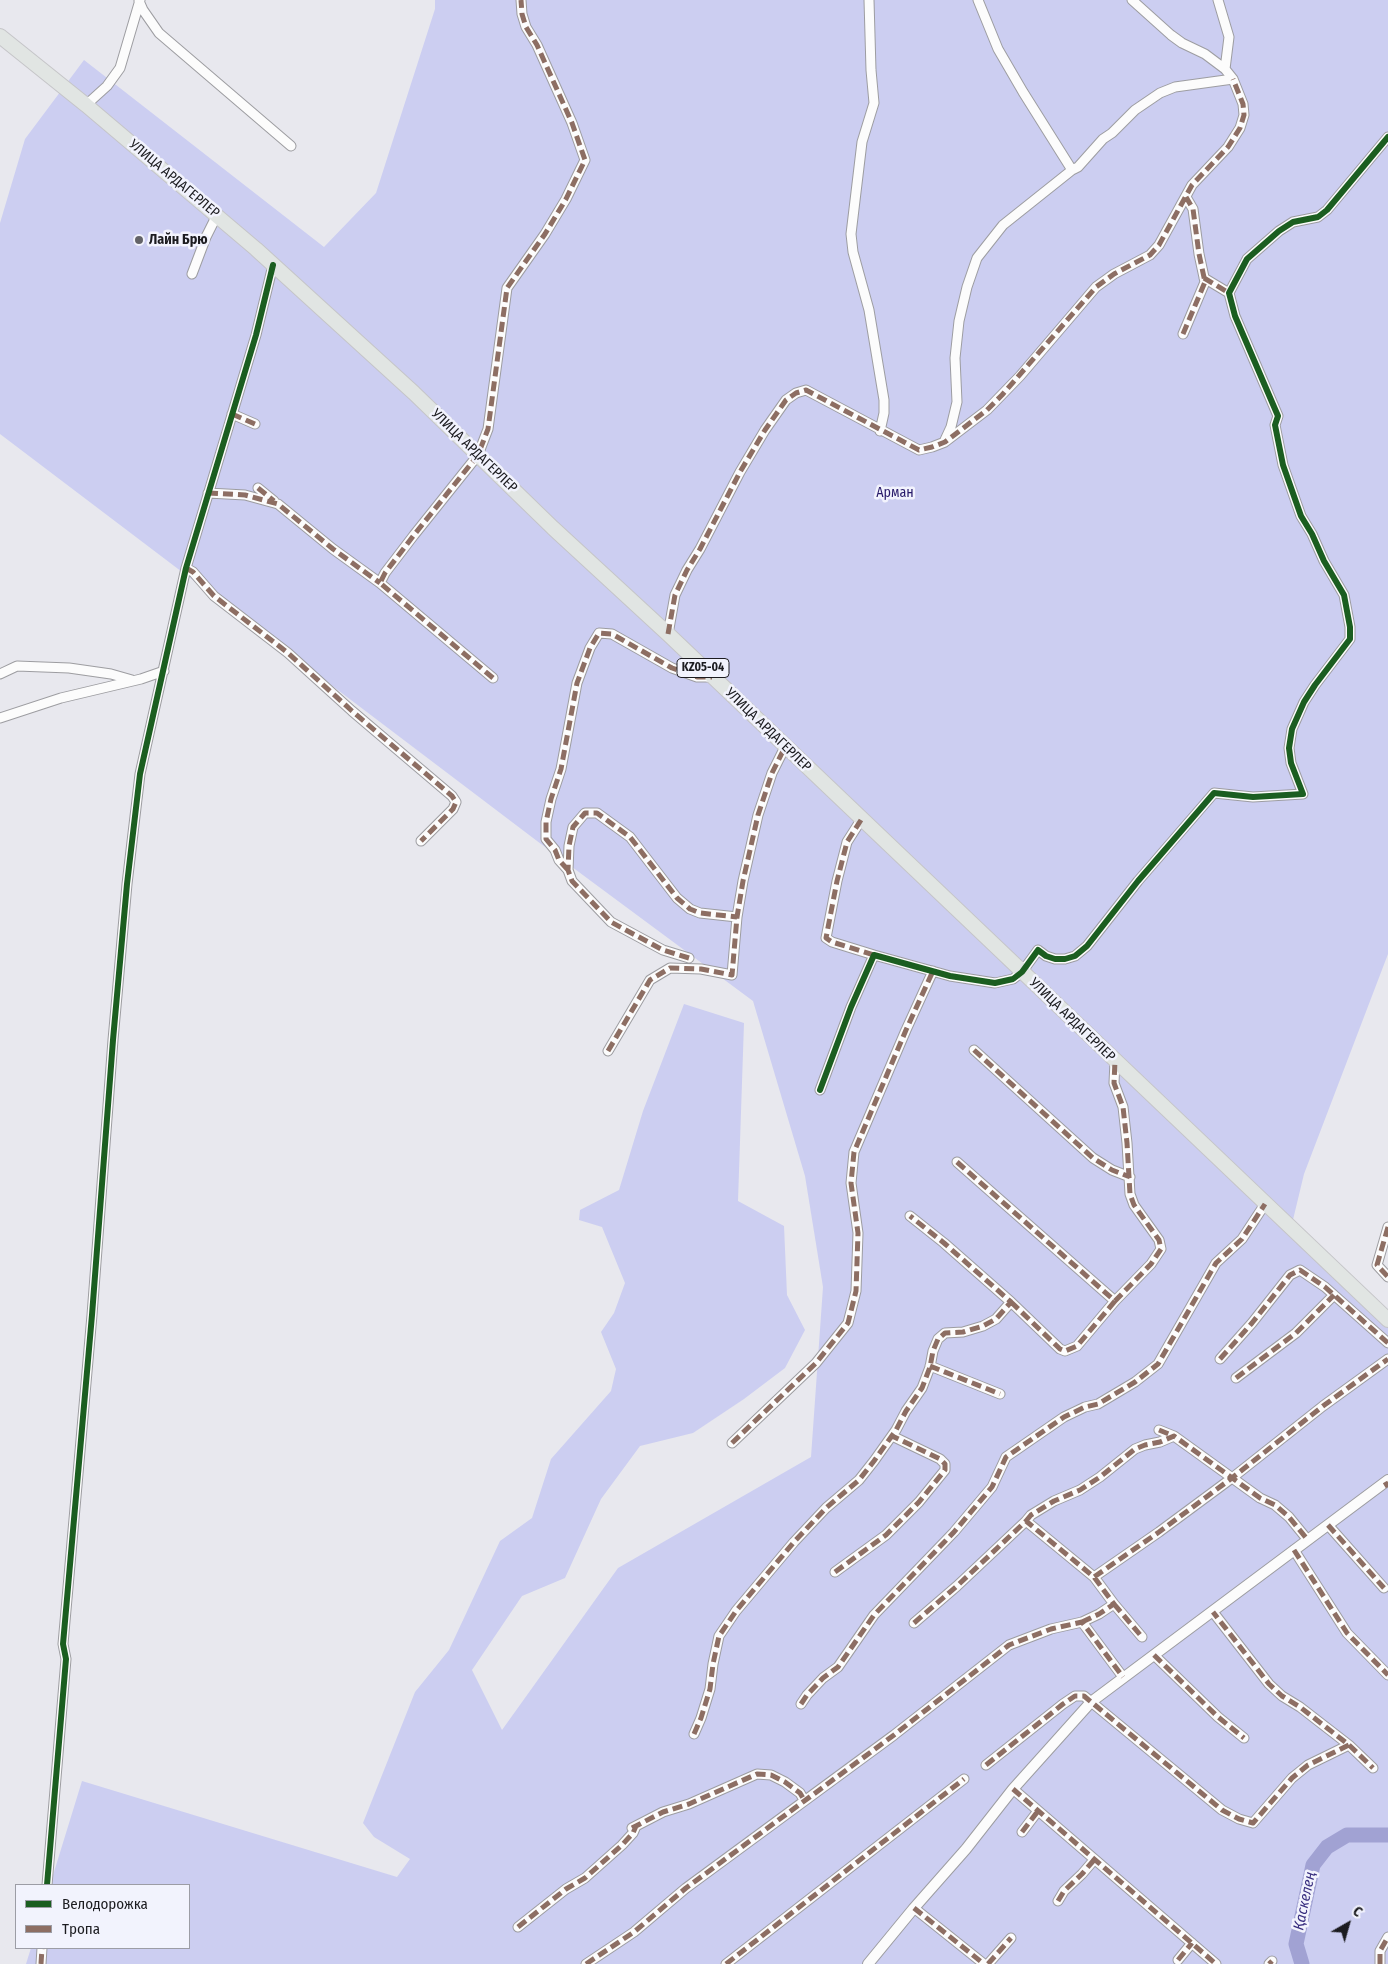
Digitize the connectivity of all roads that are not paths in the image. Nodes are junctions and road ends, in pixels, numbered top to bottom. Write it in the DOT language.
graph roads {
  1 [pos="140,0"];
  2 [pos="521,0"];
  3 [pos="869,0"];
  4 [pos="978,0"];
  5 [pos="1132,0"];
  6 [pos="1218,0"];
  7 [pos="0,36"];
  8 [pos="1226,69"];
  9 [pos="1233,78"];
  10 [pos="86,105"];
  11 [pos="1388,137"];
  12 [pos="291,146"];
  13 [pos="1072,170"];
  14 [pos="1186,197"];
  15 [pos="217,215"];
  16 [pos="273,265"];
  17 [pos="192,274"];
  18 [pos="1204,278"];
  19 [pos="1229,293"];
  20 [pos="1183,334"];
  21 [pos="232,414"];
  22 [pos="255,424"];
  23 [pos="880,431"];
  24 [pos="945,442"];
  25 [pos="478,455"];
  26 [pos="258,488"];
  27 [pos="208,493"];
  28 [pos="278,504"];
  29 [pos="186,568"];
  30 [pos="380,583"];
  31 [pos="668,634"];
  32 [pos="164,671"];
  33 [pos="0,674"];
  34 [pos="712,677"];
  35 [pos="493,678"];
  36 [pos="134,680"];
  37 [pos="0,718"];
  38 [pos="785,747"];
  39 [pos="861,820"];
  40 [pos="421,841"];
  41 [pos="568,870"];
  42 [pos="737,917"];
  43 [pos="874,955"];
  44 [pos="689,958"];
  45 [pos="933,971"];
  46 [pos="1022,972"];
  47 [pos="974,1050"];
  48 [pos="608,1051"];
  49 [pos="1115,1061"];
  50 [pos="820,1090"];
  51 [pos="957,1162"];
  52 [pos="1130,1177"];
  53 [pos="1265,1204"];
  54 [pos="910,1216"];
  55 [pos="1388,1227"];
  56 [pos="1388,1277"];
  57 [pos="1334,1295"];
  58 [pos="1115,1301"];
  59 [pos="1011,1302"];
  60 [pos="1388,1320"];
  61 [pos="1388,1343"];
  62 [pos="1220,1359"];
  63 [pos="1388,1360"];
  64 [pos="930,1366"];
  65 [pos="1236,1378"];
  66 [pos="1000,1394"];
  67 [pos="1159,1430"];
  68 [pos="892,1436"];
  69 [pos="1174,1436"];
  70 [pos="732,1443"];
  71 [pos="1232,1478"];
  72 [pos="1387,1483"];
  73 [pos="1026,1521"];
  74 [pos="1328,1524"];
  75 [pos="1307,1539"];
  76 [pos="1294,1550"];
  77 [pos="835,1572"];
  78 [pos="1094,1577"];
  79 [pos="1384,1588"];
  80 [pos="1114,1604"];
  81 [pos="1212,1612"];
  82 [pos="1082,1622"];
  83 [pos="914,1623"];
  84 [pos="1142,1637"];
  85 [pos="1154,1655"];
  86 [pos="1388,1675"];
  87 [pos="1123,1677"];
  88 [pos="1091,1702"];
  89 [pos="801,1704"];
  90 [pos="694,1734"];
  91 [pos="1244,1738"];
  92 [pos="1349,1745"];
  93 [pos="986,1764"];
  94 [pos="1374,1768"];
  95 [pos="964,1779"];
  96 [pos="1012,1789"];
  97 [pos="804,1800"];
  98 [pos="1038,1812"];
  99 [pos="1022,1832"];
  100 [pos="1094,1860"];
  101 [pos="46,1884"];
  102 [pos="1058,1901"];
  103 [pos="914,1908"];
  104 [pos="518,1927"];
  105 [pos="1388,1937"];
  106 [pos="1011,1938"];
  107 [pos="1192,1943"];
  108 [pos="42,1949"];
  109 [pos="1178,1960"];
  110 [pos="41,1964"];
  111 [pos="586,1964"];
  112 [pos="726,1964"];
  113 [pos="868,1964"];
  114 [pos="986,1964"];
  115 [pos="1216,1964"];
  116 [pos="1380,1964"];
  1 -- 10 [label="street"];
  1 -- 12 [label="street"];
  2 -- 25 [label="street"];
  3 -- 23 [label="street"];
  4 -- 13 [label="street"];
  5 -- 8 [label="street"];
  6 -- 8 [label="street"];
  7 -- 10 [label="main road, УЛИЦА АРДАГЕРЛЕР / KZ05-04"];
  8 -- 9 [label="street"];
  9 -- 13 [label="street"];
  9 -- 14 [label="street"];
  10 -- 15 [label="main road, УЛИЦА АРДАГЕРЛЕР / KZ05-04"];
  11 -- 19 [label="street"];
  13 -- 24 [label="street"];
  14 -- 18 [label="street"];
  14 -- 24 [label="street"];
  15 -- 16 [label="main road, УЛИЦА АРДАГЕРЛЕР / KZ05-04"];
  15 -- 17 [label="street"];
  16 -- 21 [label="street"];
  16 -- 25 [label="main road, УЛИЦА АРДАГЕРЛЕР / KZ05-04"];
  18 -- 19 [label="street"];
  18 -- 20 [label="street"];
  19 -- 46 [label="street"];
  21 -- 22 [label="street"];
  21 -- 27 [label="street"];
  23 -- 24 [label="street"];
  23 -- 31 [label="street"];
  25 -- 30 [label="street"];
  25 -- 31 [label="main road, УЛИЦА АРДАГЕРЛЕР / KZ05-04"];
  26 -- 28 [label="street"];
  27 -- 28 [label="street"];
  27 -- 29 [label="street"];
  28 -- 30 [label="street"];
  29 -- 32 [label="street"];
  29 -- 40 [label="street"];
  30 -- 35 [label="street"];
  31 -- 34 [label="main road, УЛИЦА АРДАГЕРЛЕР / KZ05-04"];
  32 -- 36 [label="street"];
  32 -- 101 [label="street"];
  33 -- 36 [label="street"];
  34 -- 38 [label="main road, УЛИЦА АРДАГЕРЛЕР / KZ05-04"];
  34 -- 41 [label="street"];
  36 -- 37 [label="street"];
  38 -- 39 [label="main road, УЛИЦА АРДАГЕРЛЕР / KZ05-04"];
  38 -- 42 [label="street"];
  39 -- 43 [label="street"];
  39 -- 46 [label="main road, УЛИЦА АРДАГЕРЛЕР / KZ05-04"];
  41 -- 42 [label="street"];
  41 -- 44 [label="street"];
  42 -- 48 [label="street"];
  43 -- 45 [label="street"];
  43 -- 50 [label="street"];
  45 -- 46 [label="street"];
  45 -- 70 [label="street"];
  46 -- 49 [label="main road, УЛИЦА АРДАГЕРЛЕР / KZ05-04"];
  47 -- 52 [label="street"];
  49 -- 52 [label="street"];
  49 -- 53 [label="main road, УЛИЦА АРДАГЕРЛЕР / KZ05-04"];
  51 -- 58 [label="street"];
  52 -- 58 [label="street"];
  53 -- 60 [label="main road, УЛИЦА АРДАГЕРЛЕР / KZ05-04"];
  53 -- 89 [label="street"];
  54 -- 59 [label="street"];
  55 -- 56 [label="street"];
  57 -- 61 [label="street"];
  57 -- 62 [label="street"];
  57 -- 65 [label="street"];
  58 -- 59 [label="street"];
  59 -- 64 [label="street"];
  63 -- 71 [label="street"];
  64 -- 66 [label="street"];
  64 -- 68 [label="street"];
  67 -- 69 [label="street"];
  68 -- 77 [label="street"];
  68 -- 90 [label="street"];
  69 -- 71 [label="street"];
  69 -- 73 [label="street"];
  71 -- 75 [label="street"];
  71 -- 78 [label="street"];
  72 -- 74 [label="street"];
  73 -- 78 [label="street"];
  73 -- 83 [label="street"];
  74 -- 75 [label="street"];
  74 -- 79 [label="street"];
  75 -- 76 [label="street"];
  76 -- 81 [label="street"];
  76 -- 86 [label="street"];
  78 -- 80 [label="street"];
  80 -- 82 [label="street"];
  80 -- 84 [label="street"];
  81 -- 85 [label="street"];
  81 -- 92 [label="street"];
  82 -- 87 [label="street"];
  82 -- 97 [label="street"];
  85 -- 87 [label="street"];
  85 -- 91 [label="street"];
  87 -- 88 [label="street"];
  88 -- 92 [label="street"];
  88 -- 93 [label="street"];
  88 -- 96 [label="street"];
  92 -- 94 [label="street"];
  95 -- 112 [label="street"];
  96 -- 98 [label="street"];
  96 -- 103 [label="street"];
  97 -- 104 [label="street"];
  97 -- 111 [label="street"];
  98 -- 99 [label="street"];
  98 -- 100 [label="street"];
  100 -- 102 [label="street"];
  100 -- 107 [label="street"];
  103 -- 113 [label="street"];
  103 -- 114 [label="street"];
  105 -- 116 [label="street"];
  106 -- 114 [label="street"];
  107 -- 109 [label="street"];
  107 -- 115 [label="street"];
  108 -- 110 [label="street"];
}
